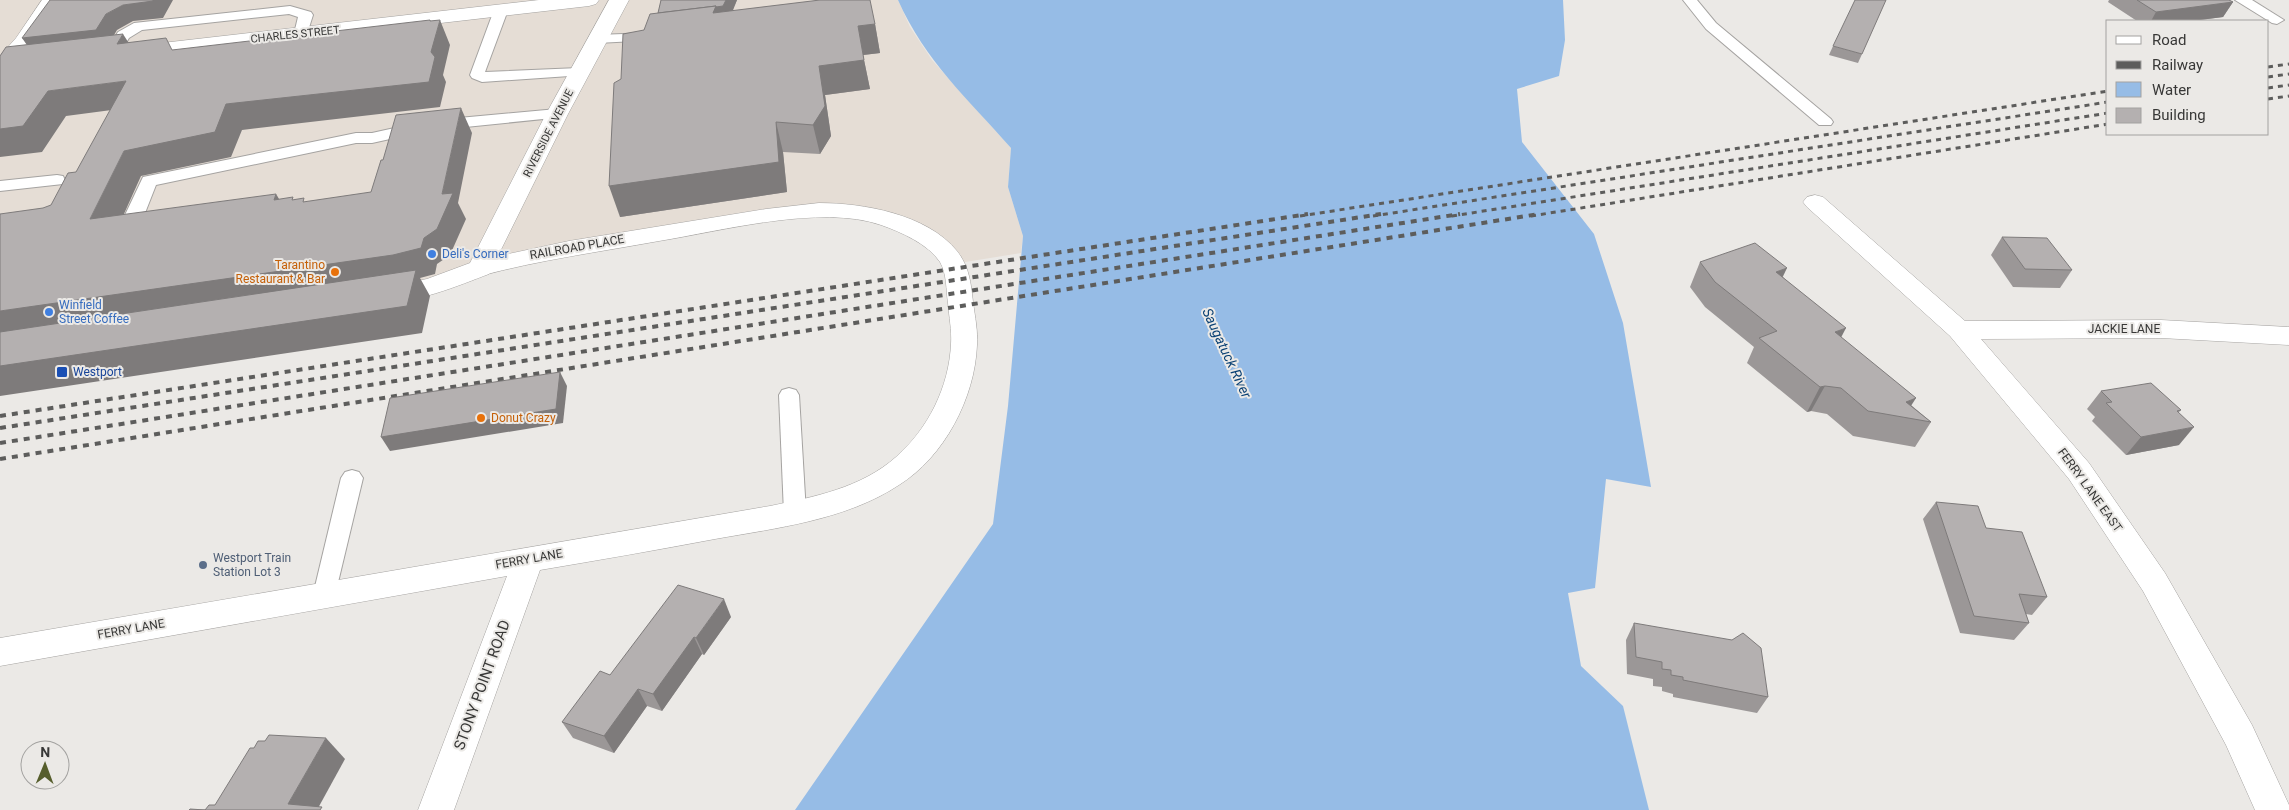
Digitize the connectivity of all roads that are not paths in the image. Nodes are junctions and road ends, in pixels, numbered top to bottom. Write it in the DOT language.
graph roads {
  1 [pos="52,0"];
  2 [pos="589,0"];
  3 [pos="619,0"];
  4 [pos="1690,0"];
  5 [pos="2242,0"];
  6 [pos="501,10"];
  7 [pos="2278,20"];
  8 [pos="664,37"];
  9 [pos="597,39"];
  10 [pos="103,56"];
  11 [pos="29,64"];
  12 [pos="0,68"];
  13 [pos="579,72"];
  14 [pos="557,114"];
  15 [pos="1825,122"];
  16 [pos="57,180"];
  17 [pos="0,186"];
  18 [pos="1815,202"];
  19 [pos="130,232"];
  20 [pos="480,268"];
  21 [pos="370,297"];
  22 [pos="1959,330"];
  23 [pos="964,336"];
  24 [pos="2289,336"];
  25 [pos="788,395"];
  26 [pos="352,478"];
  27 [pos="795,513"];
  28 [pos="529,559"];
  29 [pos="324,595"];
  30 [pos="0,652"];
  31 [pos="436,810"];
  32 [pos="2273,810"];
  1 -- 12 [label="street"];
  2 -- 6 [label="street, CHARLES STREET"];
  3 -- 9 [label="street, RIVERSIDE AVENUE"];
  4 -- 15 [label="lane"];
  5 -- 7 [label="lane"];
  6 -- 10 [label="street, CHARLES STREET"];
  6 -- 13 [label="lane"];
  8 -- 9 [label="lane"];
  9 -- 13 [label="street, RIVERSIDE AVENUE"];
  11 -- 12 [label="street"];
  13 -- 14 [label="street, RIVERSIDE AVENUE"];
  14 -- 19 [label="lane"];
  14 -- 20 [label="street, RIVERSIDE AVENUE"];
  16 -- 17 [label="lane"];
  18 -- 22 [label="street, FERRY LANE EAST"];
  20 -- 21 [label="street, RAILROAD PLACE"];
  20 -- 23 [label="street, RAILROAD PLACE"];
  22 -- 24 [label="street, JACKIE LANE"];
  22 -- 32 [label="street, FERRY LANE EAST"];
  23 -- 27 [label="street, FERRY LANE"];
  25 -- 27 [label="lane"];
  26 -- 29 [label="lane"];
  27 -- 28 [label="street, FERRY LANE"];
  28 -- 29 [label="street, FERRY LANE"];
  28 -- 31 [label="street, STONY POINT ROAD"];
  29 -- 30 [label="street, FERRY LANE"];
}
